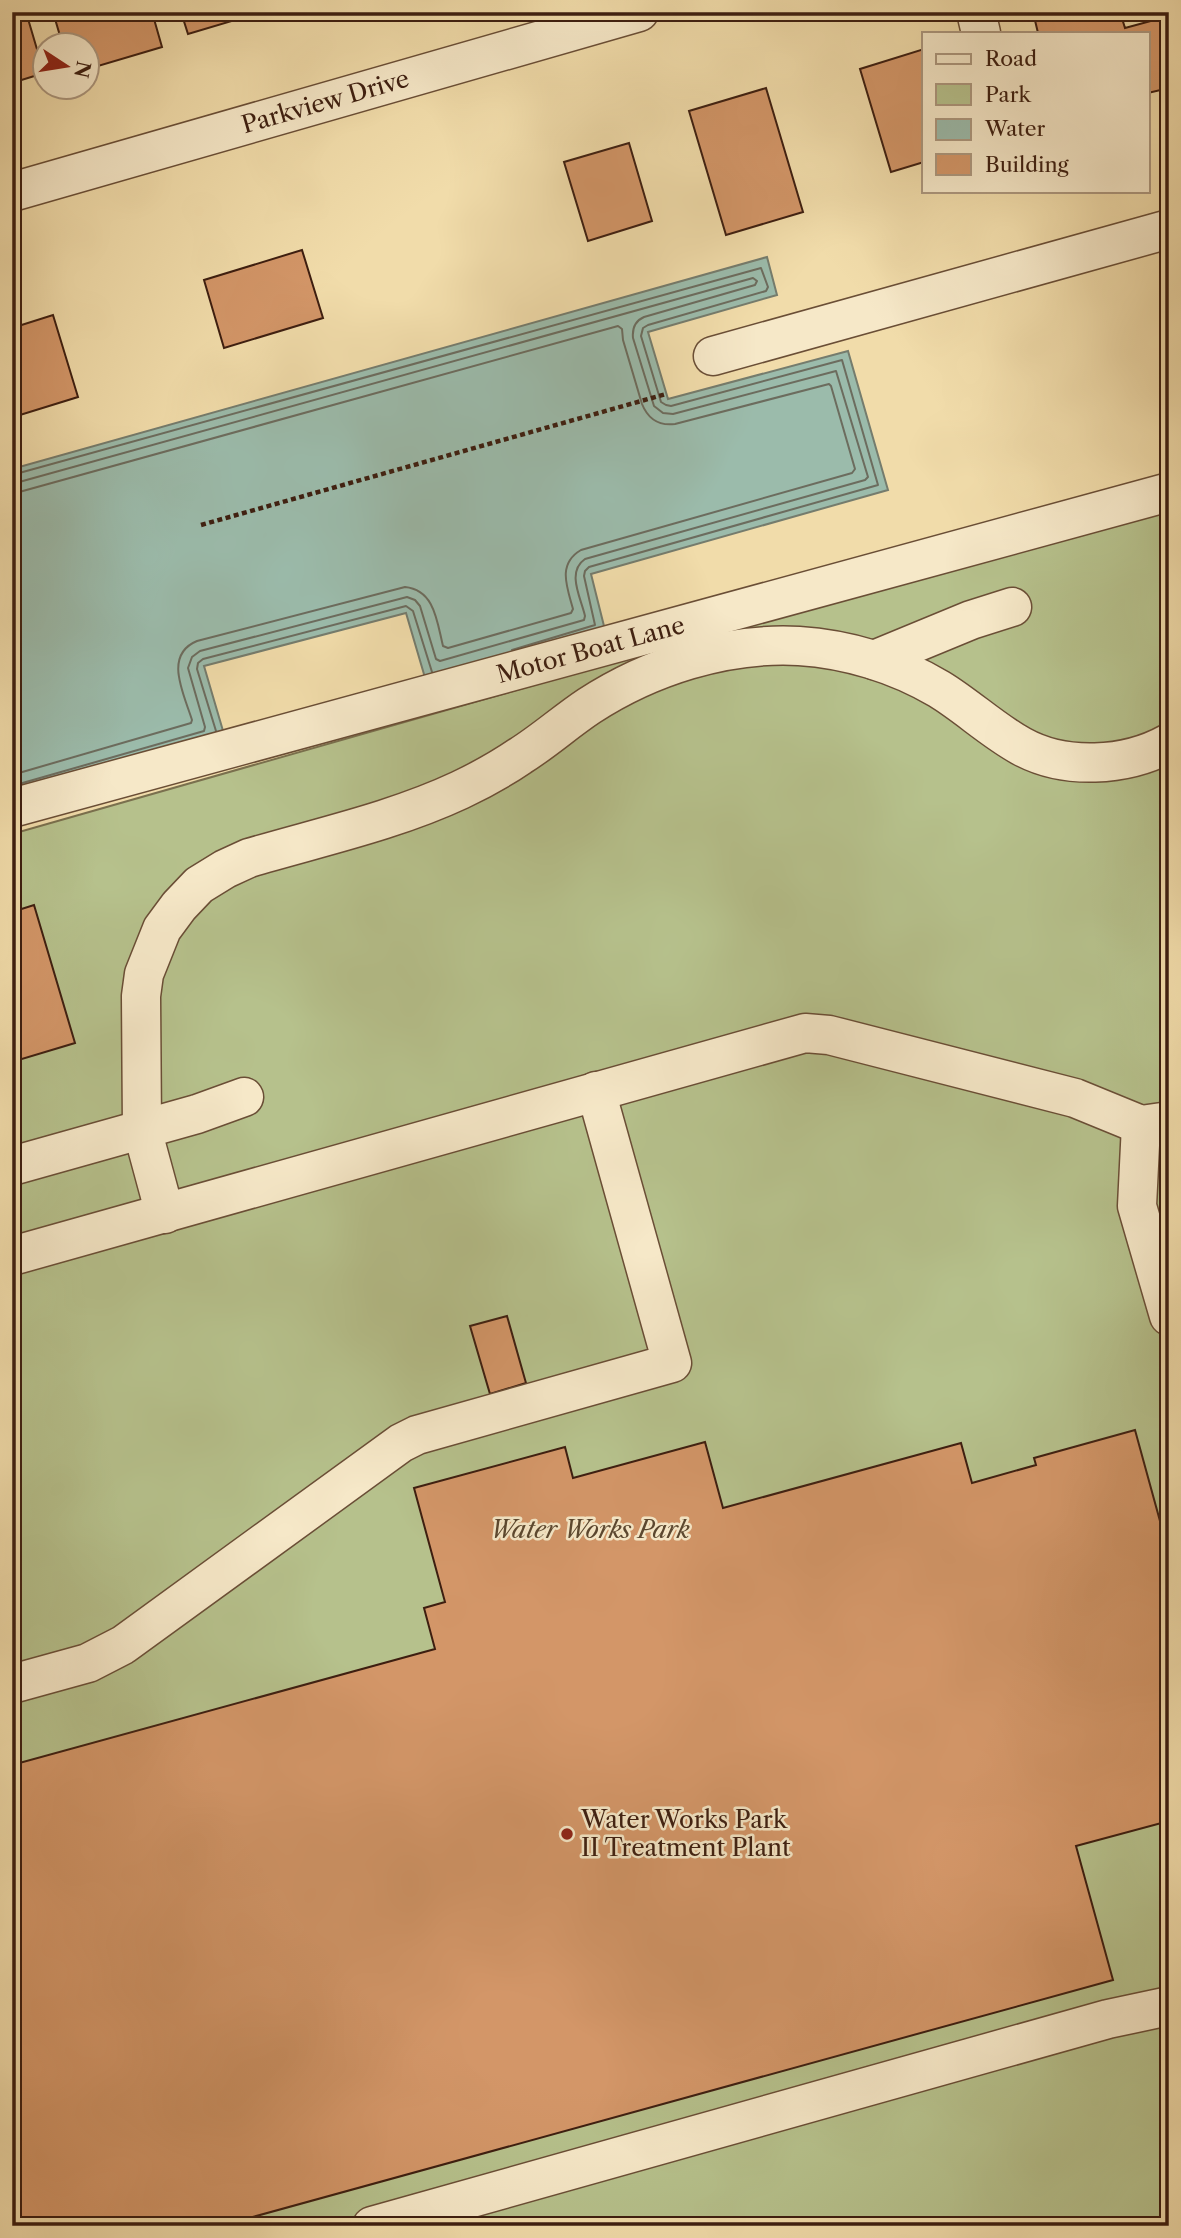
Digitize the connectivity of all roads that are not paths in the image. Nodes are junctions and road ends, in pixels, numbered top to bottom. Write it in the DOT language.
graph roads {
  1 [pos="639,12"];
  2 [pos="976,12"];
  3 [pos="981,32"];
  4 [pos="12,192"];
  5 [pos="1169,229"];
  6 [pos="713,356"];
  7 [pos="1169,492"];
  8 [pos="1012,607"];
  9 [pos="874,660"];
  10 [pos="1169,743"];
  11 [pos="12,808"];
  12 [pos="596,1091"];
  13 [pos="244,1097"];
  14 [pos="1155,1123"];
  15 [pos="142,1129"];
  16 [pos="12,1166"];
  17 [pos="165,1214"];
  18 [pos="12,1256"];
  19 [pos="1169,1316"];
  20 [pos="12,1684"];
  21 [pos="1169,2006"];
  22 [pos="372,2226"];
  1 -- 4 [label="street, Parkview Drive"];
  2 -- 3 [label="street"];
  5 -- 6 [label="street"];
  7 -- 11 [label="street, Motor Boat Lane"];
  8 -- 9 [label="street"];
  9 -- 10 [label="street"];
  9 -- 15 [label="street"];
  12 -- 14 [label="street"];
  12 -- 17 [label="street"];
  12 -- 20 [label="street"];
  13 -- 15 [label="street"];
  14 -- 19 [label="street"];
  15 -- 16 [label="street"];
  15 -- 17 [label="street"];
  17 -- 18 [label="street"];
  21 -- 22 [label="street"];
}
